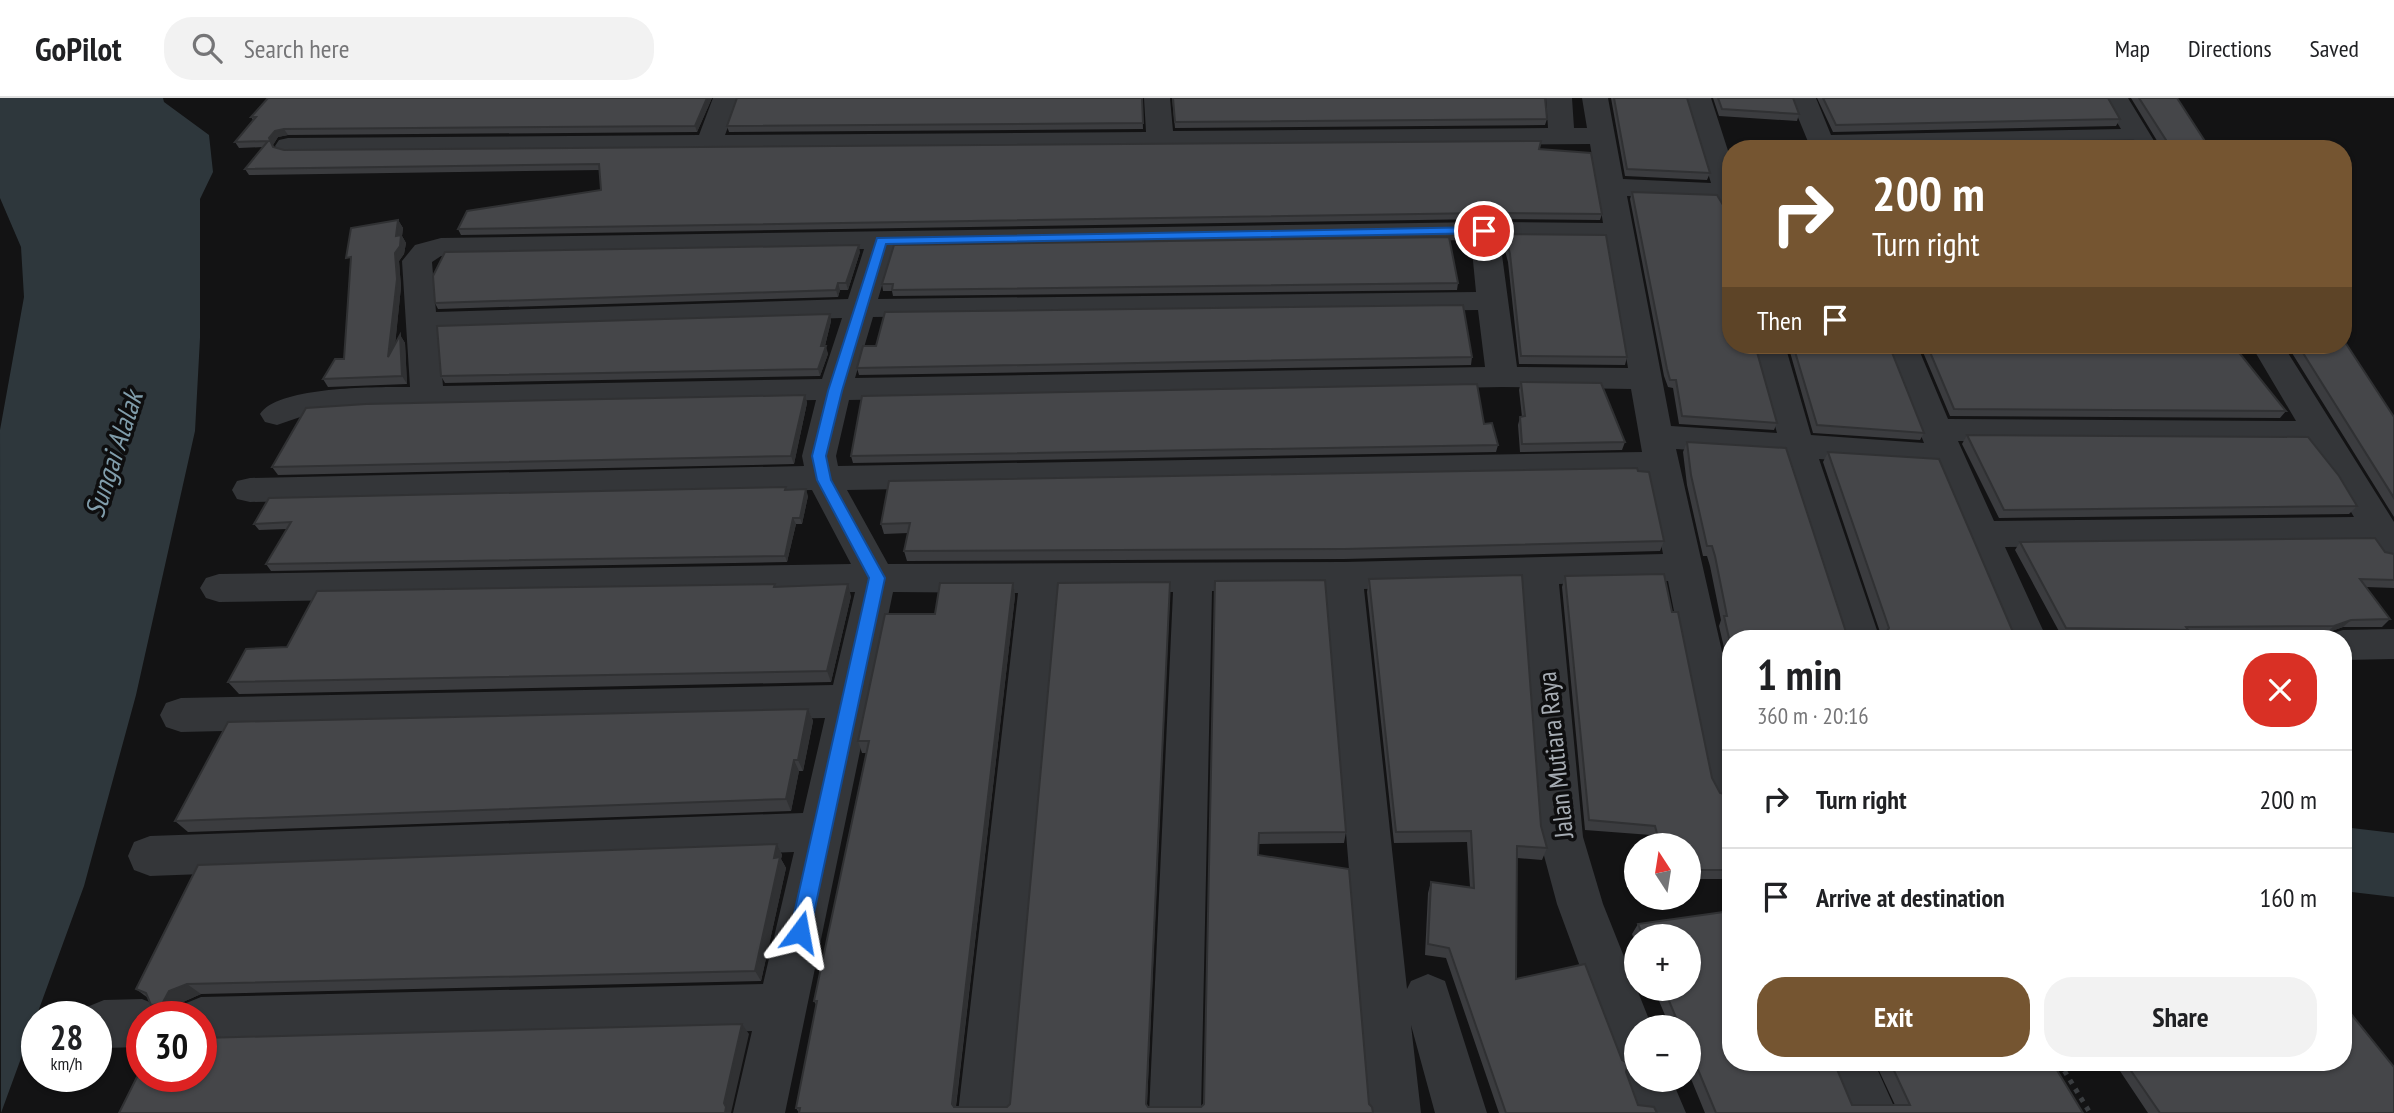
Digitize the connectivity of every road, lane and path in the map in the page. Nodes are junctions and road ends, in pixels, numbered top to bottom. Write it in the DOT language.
graph roads {
  1 [pos="726,98"];
  2 [pos="1157,98"];
  3 [pos="1559,98"];
  4 [pos="1595,98"];
  5 [pos="1698,98"];
  6 [pos="1803,98"];
  7 [pos="2115,98"];
  8 [pos="1562,136"];
  9 [pos="1602,136"];
  10 [pos="1160,138"];
  11 [pos="1820,140"];
  12 [pos="2140,140"];
  13 [pos="709,143"];
  14 [pos="288,146"];
  15 [pos="1722,172"];
  16 [pos="1611,187"];
  17 [pos="1722,195"];
  18 [pos="1484,231"];
  19 [pos="1619,232"];
  20 [pos="881,240"];
  21 [pos="1491,301"];
  22 [pos="861,308"];
  23 [pos="423,322"];
  24 [pos="1772,354"];
  25 [pos="1905,354"];
  26 [pos="2272,354"];
  27 [pos="1502,377"];
  28 [pos="1645,379"];
  29 [pos="835,391"];
  30 [pos="427,397"];
  31 [pos="277,414"];
  32 [pos="2320,432"];
  33 [pos="1941,443"];
  34 [pos="1797,445"];
  35 [pos="1659,450"];
  36 [pos="824,480"];
  37 [pos="250,490"];
  38 [pos="1983,534"];
  39 [pos="2387,541"];
  40 [pos="1684,567"];
  41 [pos="1539,572"];
  42 [pos="1344,576"];
  43 [pos="877,578"];
  44 [pos="1192,578"];
  45 [pos="1039,579"];
  46 [pos="219,588"];
  47 [pos="1857,630"];
  48 [pos="2023,630"];
  49 [pos="2352,645"];
  50 [pos="2394,645"];
  51 [pos="852,701"];
  52 [pos="181,715"];
  53 [pos="1722,746"];
  54 [pos="822,832"];
  55 [pos="150,856"];
  56 [pos="1428,997"];
  57 [pos="783,1007"];
  58 [pos="1624,1020"];
  59 [pos="217,1021"];
  60 [pos="1852,1071"];
  61 [pos="2064,1071"];
  62 [pos="1652,1092"];
  63 [pos="759,1113"];
  64 [pos="984,1113"];
  65 [pos="1175,1113"];
  66 [pos="1395,1113"];
  67 [pos="1461,1113"];
  68 [pos="1660,1113"];
  69 [pos="1871,1113"];
  70 [pos="2090,1113"];
  1 -- 13 [label="street"];
  2 -- 10 [label="street"];
  3 -- 8 [label="street"];
  4 -- 9 [label="street"];
  5 -- 15 [label="street"];
  6 -- 11 [label="street"];
  7 -- 12 [label="street"];
  8 -- 9 [label="street"];
  8 -- 10 [label="street"];
  9 -- 16 [label="street"];
  10 -- 13 [label="street"];
  13 -- 14 [label="street"];
  16 -- 17 [label="street"];
  16 -- 19 [label="street"];
  18 -- 19 [label="street"];
  18 -- 20 [label="street"];
  18 -- 21 [label="street"];
  19 -- 28 [label="street"];
  20 -- 22 [label="street"];
  20 -- 23 [label="street"];
  21 -- 22 [label="street"];
  21 -- 27 [label="street"];
  22 -- 23 [label="street"];
  22 -- 29 [label="street"];
  23 -- 30 [label="street"];
  24 -- 34 [label="street"];
  25 -- 33 [label="street"];
  26 -- 32 [label="street"];
  27 -- 28 [label="street"];
  27 -- 29 [label="street"];
  28 -- 35 [label="street"];
  29 -- 30 [label="street"];
  29 -- 36 [label="street"];
  30 -- 31 [label="street"];
  32 -- 33 [label="street"];
  32 -- 39 [label="street"];
  33 -- 34 [label="street"];
  33 -- 38 [label="street"];
  34 -- 35 [label="street"];
  34 -- 47 [label="street"];
  35 -- 36 [label="street"];
  35 -- 40 [label="street"];
  36 -- 37 [label="street"];
  36 -- 43 [label="street"];
  38 -- 39 [label="street"];
  38 -- 48 [label="street"];
  40 -- 41 [label="street"];
  40 -- 53 [label="street"];
  41 -- 42 [label="street"];
  41 -- 58 [label="street, Jalan Mutiara Raya"];
  42 -- 44 [label="street"];
  42 -- 66 [label="street"];
  43 -- 45 [label="street"];
  43 -- 46 [label="street"];
  43 -- 51 [label="street"];
  44 -- 45 [label="street"];
  44 -- 65 [label="street"];
  45 -- 64 [label="street"];
  49 -- 50 [label="street"];
  51 -- 52 [label="street"];
  51 -- 54 [label="street"];
  54 -- 55 [label="street"];
  54 -- 57 [label="street"];
  56 -- 67 [label="street"];
  57 -- 59 [label="street"];
  57 -- 63 [label="street"];
  60 -- 69 [label="street"];
  61 -- 70 [label="path"];
  62 -- 68 [label="street"];
}
